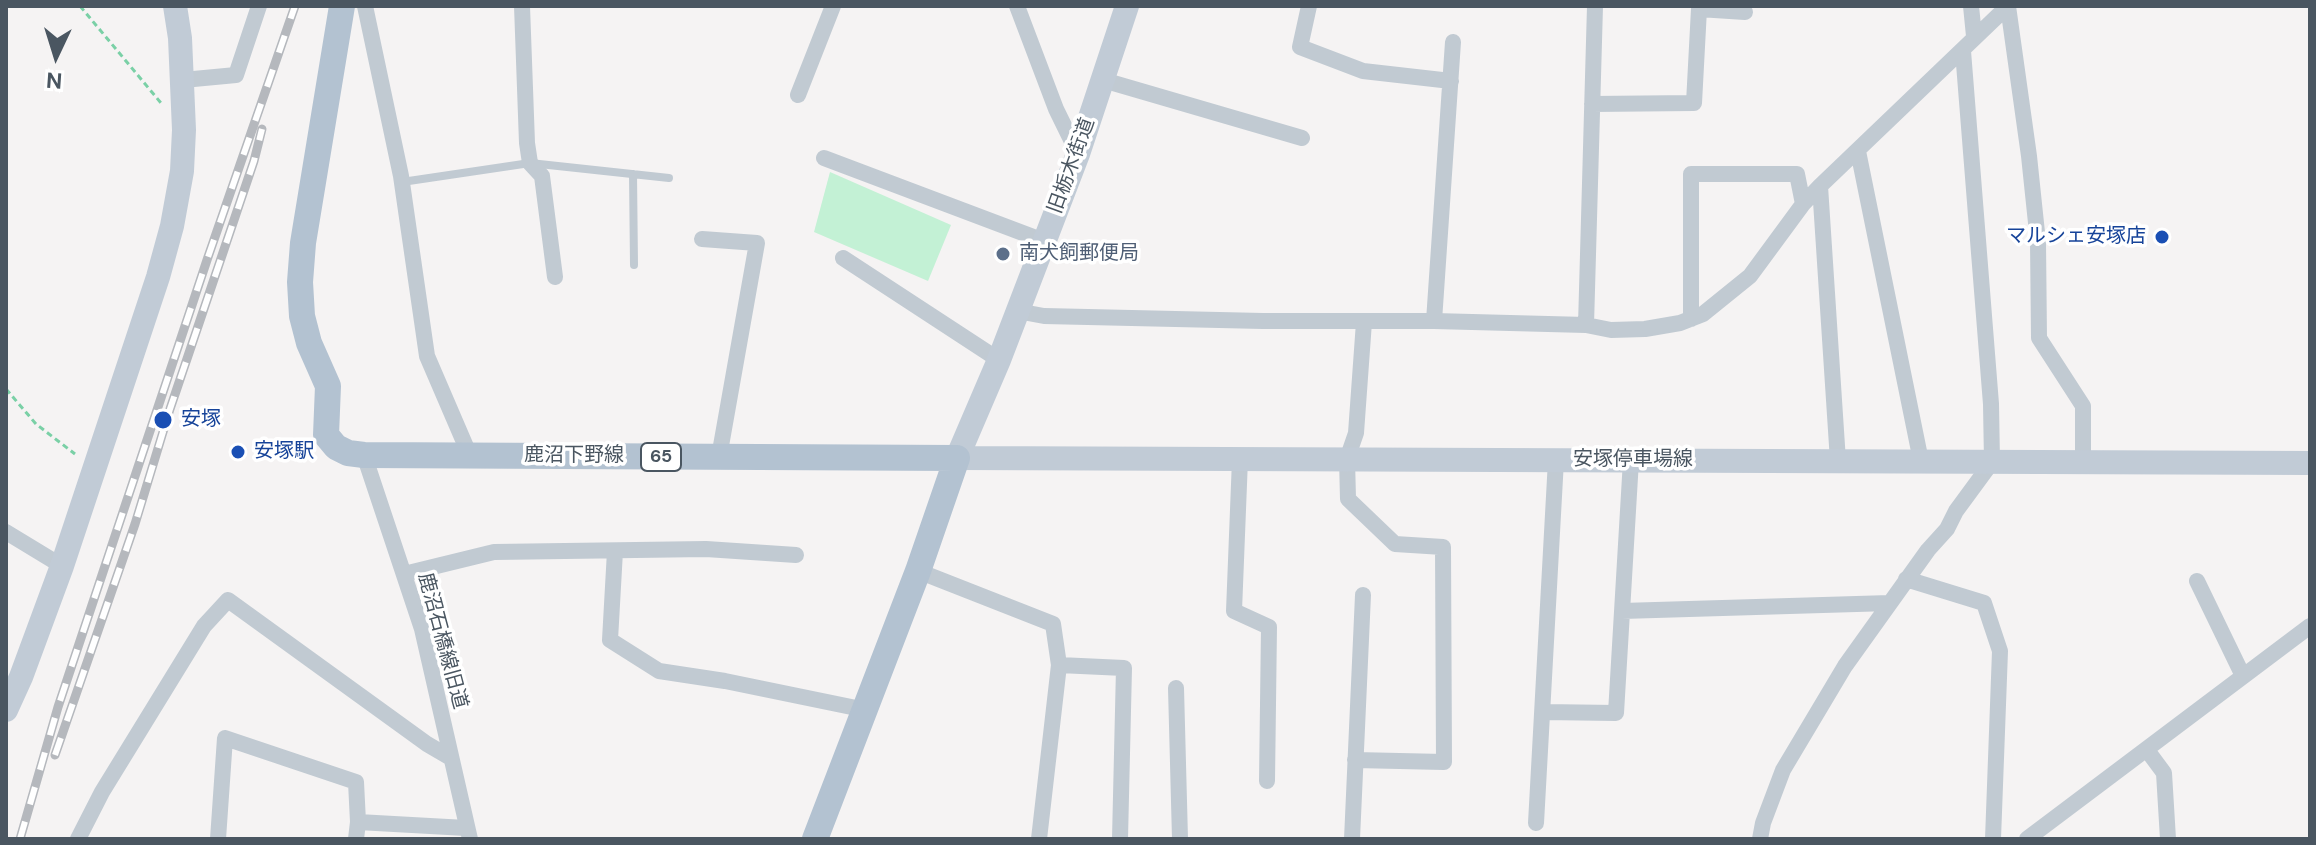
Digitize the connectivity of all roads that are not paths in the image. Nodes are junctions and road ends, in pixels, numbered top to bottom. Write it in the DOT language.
graph roads {
  1 [pos="175,6"];
  2 [pos="259,6"];
  3 [pos="342,6"];
  4 [pos="365,6"];
  5 [pos="522,6"];
  6 [pos="833,6"];
  7 [pos="1017,6"];
  8 [pos="1127,6"];
  9 [pos="1309,6"];
  10 [pos="1595,6"];
  11 [pos="1971,6"];
  12 [pos="1745,12"];
  13 [pos="1974,36"];
  14 [pos="1453,42"];
  15 [pos="1963,51"];
  16 [pos="183,80"];
  17 [pos="1103,80"];
  18 [pos="1451,81"];
  19 [pos="798,95"];
  20 [pos="1592,104"];
  21 [pos="1302,138"];
  22 [pos="1858,151"];
  23 [pos="1078,154"];
  24 [pos="824,158"];
  25 [pos="530,163"];
  26 [pos="633,174"];
  27 [pos="669,178"];
  28 [pos="401,182"];
  29 [pos="1820,186"];
  30 [pos="1803,204"];
  31 [pos="702,239"];
  32 [pos="1044,241"];
  33 [pos="843,258"];
  34 [pos="634,265"];
  35 [pos="555,277"];
  36 [pos="1017,311"];
  37 [pos="1691,319"];
  38 [pos="1434,321"];
  39 [pos="1364,322"];
  40 [pos="1586,325"];
  41 [pos="999,360"];
  42 [pos="364,455"];
  43 [pos="470,456"];
  44 [pos="719,457"];
  45 [pos="957,458"];
  46 [pos="1240,459"];
  47 [pos="1347,459"];
  48 [pos="1556,460"];
  49 [pos="1631,460"];
  50 [pos="1838,461"];
  51 [pos="1921,461"];
  52 [pos="1992,462"];
  53 [pos="2083,462"];
  54 [pos="2310,463"];
  55 [pos="6,532"];
  56 [pos="615,551"];
  57 [pos="796,555"];
  58 [pos="62,566"];
  59 [pos="918,571"];
  60 [pos="404,574"];
  61 [pos="1906,579"];
  62 [pos="2197,581"];
  63 [pos="1363,595"];
  64 [pos="1890,603"];
  65 [pos="1622,611"];
  66 [pos="2310,626"];
  67 [pos="1059,665"];
  68 [pos="2243,676"];
  69 [pos="1176,688"];
  70 [pos="6,710"];
  71 [pos="866,710"];
  72 [pos="1543,712"];
  73 [pos="2147,750"];
  74 [pos="451,758"];
  75 [pos="1355,760"];
  76 [pos="1267,781"];
  77 [pos="358,822"];
  78 [pos="1536,823"];
  79 [pos="468,834"];
  80 [pos="78,839"];
  81 [pos="218,839"];
  82 [pos="356,839"];
  83 [pos="815,839"];
  84 [pos="1039,839"];
  85 [pos="1120,839"];
  86 [pos="1180,839"];
  87 [pos="1352,839"];
  88 [pos="1760,839"];
  89 [pos="1993,839"];
  90 [pos="2027,839"];
  91 [pos="2168,839"];
  1 -- 16 [label="main road"];
  2 -- 16 [label="street"];
  3 -- 42 [label="main road, 鹿沼下野線 / 65"];
  4 -- 28 [label="street"];
  5 -- 25 [label="street"];
  6 -- 19 [label="street"];
  7 -- 23 [label="street"];
  8 -- 17 [label="main road, 旧栃木街道"];
  9 -- 18 [label="street"];
  10 -- 20 [label="street"];
  11 -- 13 [label="street"];
  12 -- 20 [label="street"];
  13 -- 15 [label="street"];
  13 -- 53 [label="street"];
  14 -- 18 [label="street"];
  15 -- 22 [label="street"];
  15 -- 52 [label="street"];
  16 -- 58 [label="main road"];
  17 -- 21 [label="street"];
  17 -- 23 [label="main road, 旧栃木街道"];
  18 -- 38 [label="street"];
  20 -- 40 [label="street"];
  22 -- 29 [label="street"];
  22 -- 51 [label="street"];
  23 -- 32 [label="main road, 旧栃木街道"];
  24 -- 32 [label="street"];
  25 -- 26 [label="lane"];
  25 -- 28 [label="lane"];
  25 -- 35 [label="street"];
  26 -- 27 [label="lane"];
  26 -- 34 [label="lane"];
  28 -- 43 [label="street"];
  29 -- 30 [label="street"];
  29 -- 50 [label="street"];
  30 -- 37 [label="street"];
  30 -- 37 [label="street"];
  31 -- 44 [label="street"];
  32 -- 36 [label="main road, 旧栃木街道"];
  33 -- 41 [label="street"];
  36 -- 39 [label="street"];
  36 -- 41 [label="main road, 旧栃木街道"];
  37 -- 40 [label="street"];
  38 -- 39 [label="street"];
  38 -- 40 [label="street"];
  39 -- 47 [label="street"];
  41 -- 45 [label="main road, 旧栃木街道"];
  42 -- 43 [label="main road, 鹿沼下野線 / 65"];
  42 -- 60 [label="street, 鹿沼石橋線旧道"];
  43 -- 44 [label="main road, 鹿沼下野線 / 65"];
  44 -- 45 [label="main road, 鹿沼下野線 / 65"];
  45 -- 46 [label="main road, 安塚停車場線"];
  45 -- 59 [label="main road"];
  46 -- 47 [label="main road, 安塚停車場線"];
  46 -- 76 [label="street"];
  47 -- 48 [label="main road, 安塚停車場線"];
  47 -- 75 [label="street"];
  48 -- 49 [label="main road, 安塚停車場線"];
  48 -- 72 [label="street"];
  49 -- 50 [label="main road, 安塚停車場線"];
  49 -- 65 [label="street"];
  50 -- 51 [label="main road, 安塚停車場線"];
  51 -- 52 [label="main road, 安塚停車場線"];
  52 -- 53 [label="main road, 安塚停車場線"];
  52 -- 61 [label="street"];
  53 -- 54 [label="main road, 安塚停車場線"];
  55 -- 58 [label="street"];
  56 -- 57 [label="street"];
  56 -- 60 [label="street"];
  56 -- 71 [label="street"];
  58 -- 70 [label="main road"];
  59 -- 67 [label="street"];
  59 -- 71 [label="main road"];
  60 -- 74 [label="street, 鹿沼石橋線旧道"];
  61 -- 64 [label="street"];
  61 -- 89 [label="street"];
  62 -- 68 [label="street"];
  63 -- 75 [label="street"];
  64 -- 65 [label="street"];
  64 -- 88 [label="street"];
  65 -- 72 [label="street"];
  66 -- 68 [label="street"];
  67 -- 84 [label="street"];
  67 -- 85 [label="street"];
  68 -- 73 [label="street"];
  69 -- 86 [label="street"];
  71 -- 83 [label="main road"];
  72 -- 78 [label="street"];
  73 -- 90 [label="street"];
  73 -- 91 [label="street"];
  74 -- 79 [label="street, 鹿沼石橋線旧道"];
  74 -- 80 [label="street"];
  75 -- 87 [label="street"];
  77 -- 79 [label="street"];
  77 -- 81 [label="street"];
  77 -- 82 [label="street"];
}
